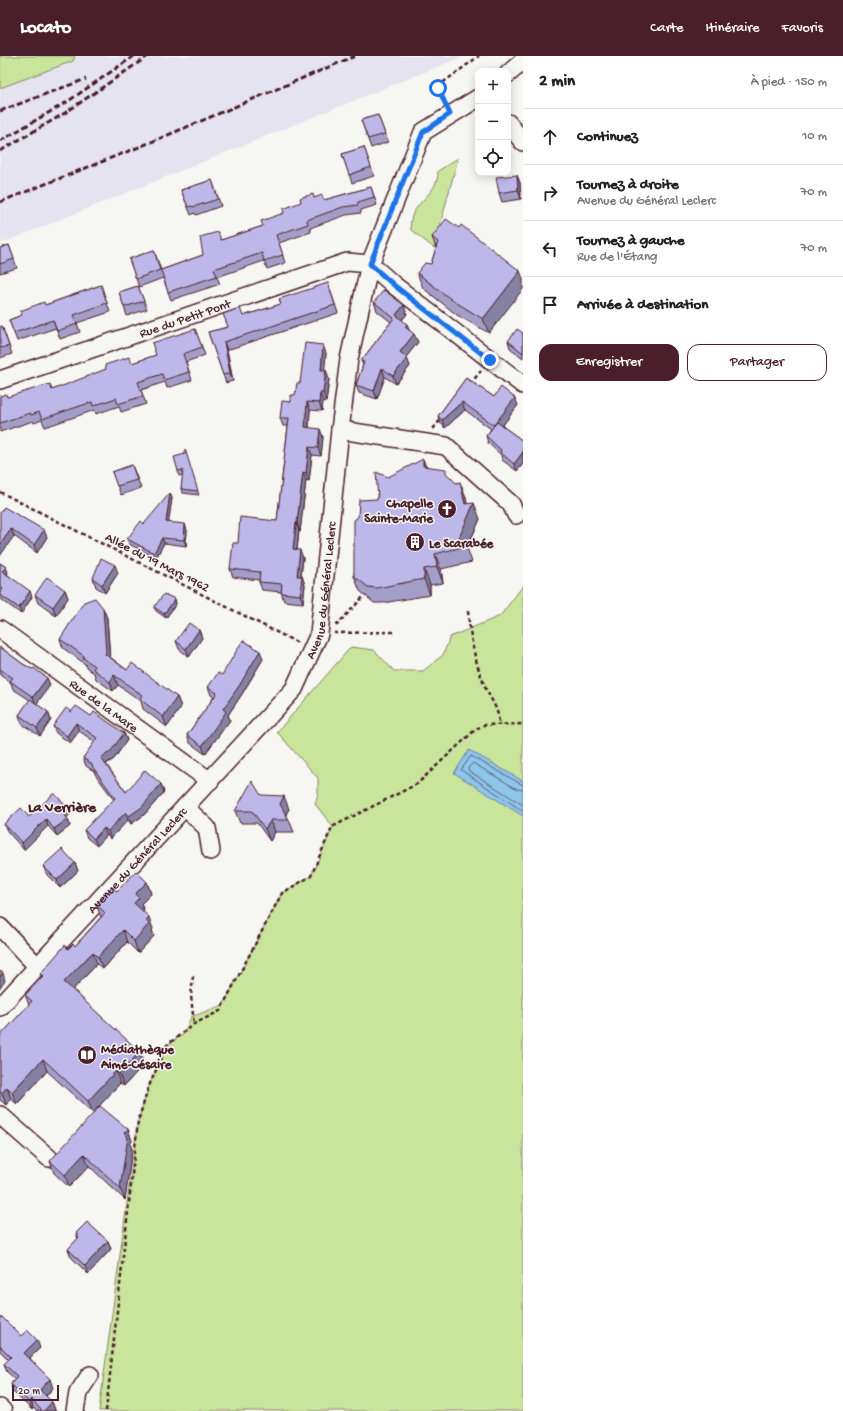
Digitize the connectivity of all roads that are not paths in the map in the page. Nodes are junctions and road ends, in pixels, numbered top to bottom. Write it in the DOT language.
graph roads {
  1 [pos="523,61"];
  2 [pos="511,71"];
  3 [pos="475,100"];
  4 [pos="511,128"];
  5 [pos="523,142"];
  6 [pos="370,264"];
  7 [pos="0,380"];
  8 [pos="523,385"];
  9 [pos="340,430"];
  10 [pos="516,515"];
  11 [pos="0,629"];
  12 [pos="210,781"];
  13 [pos="185,807"];
  14 [pos="211,851"];
  15 [pos="0,927"];
  16 [pos="37,966"];
  17 [pos="0,1007"];
  18 [pos="0,1116"];
  19 [pos="49,1158"];
  20 [pos="90,1374"];
  21 [pos="0,1408"];
  22 [pos="3,1411"];
  23 [pos="75,1411"];
  1 -- 2 [label="street"];
  3 -- 6 [label="street, Avenue du Général Leclerc"];
  4 -- 5 [label="street"];
  6 -- 7 [label="street, Rue du Petit Pont"];
  6 -- 8 [label="street"];
  6 -- 9 [label="street, Avenue du Général Leclerc"];
  9 -- 10 [label="street"];
  9 -- 12 [label="street, Avenue du Général Leclerc"];
  11 -- 12 [label="street, Rue de la Mare"];
  12 -- 13 [label="street, Avenue du Général Leclerc"];
  13 -- 14 [label="street"];
  13 -- 16 [label="street, Avenue du Général Leclerc"];
  15 -- 16 [label="street"];
  16 -- 17 [label="street, Avenue du Général Leclerc"];
  18 -- 19 [label="street"];
  20 -- 23 [label="street"];
  21 -- 22 [label="street"];
}
